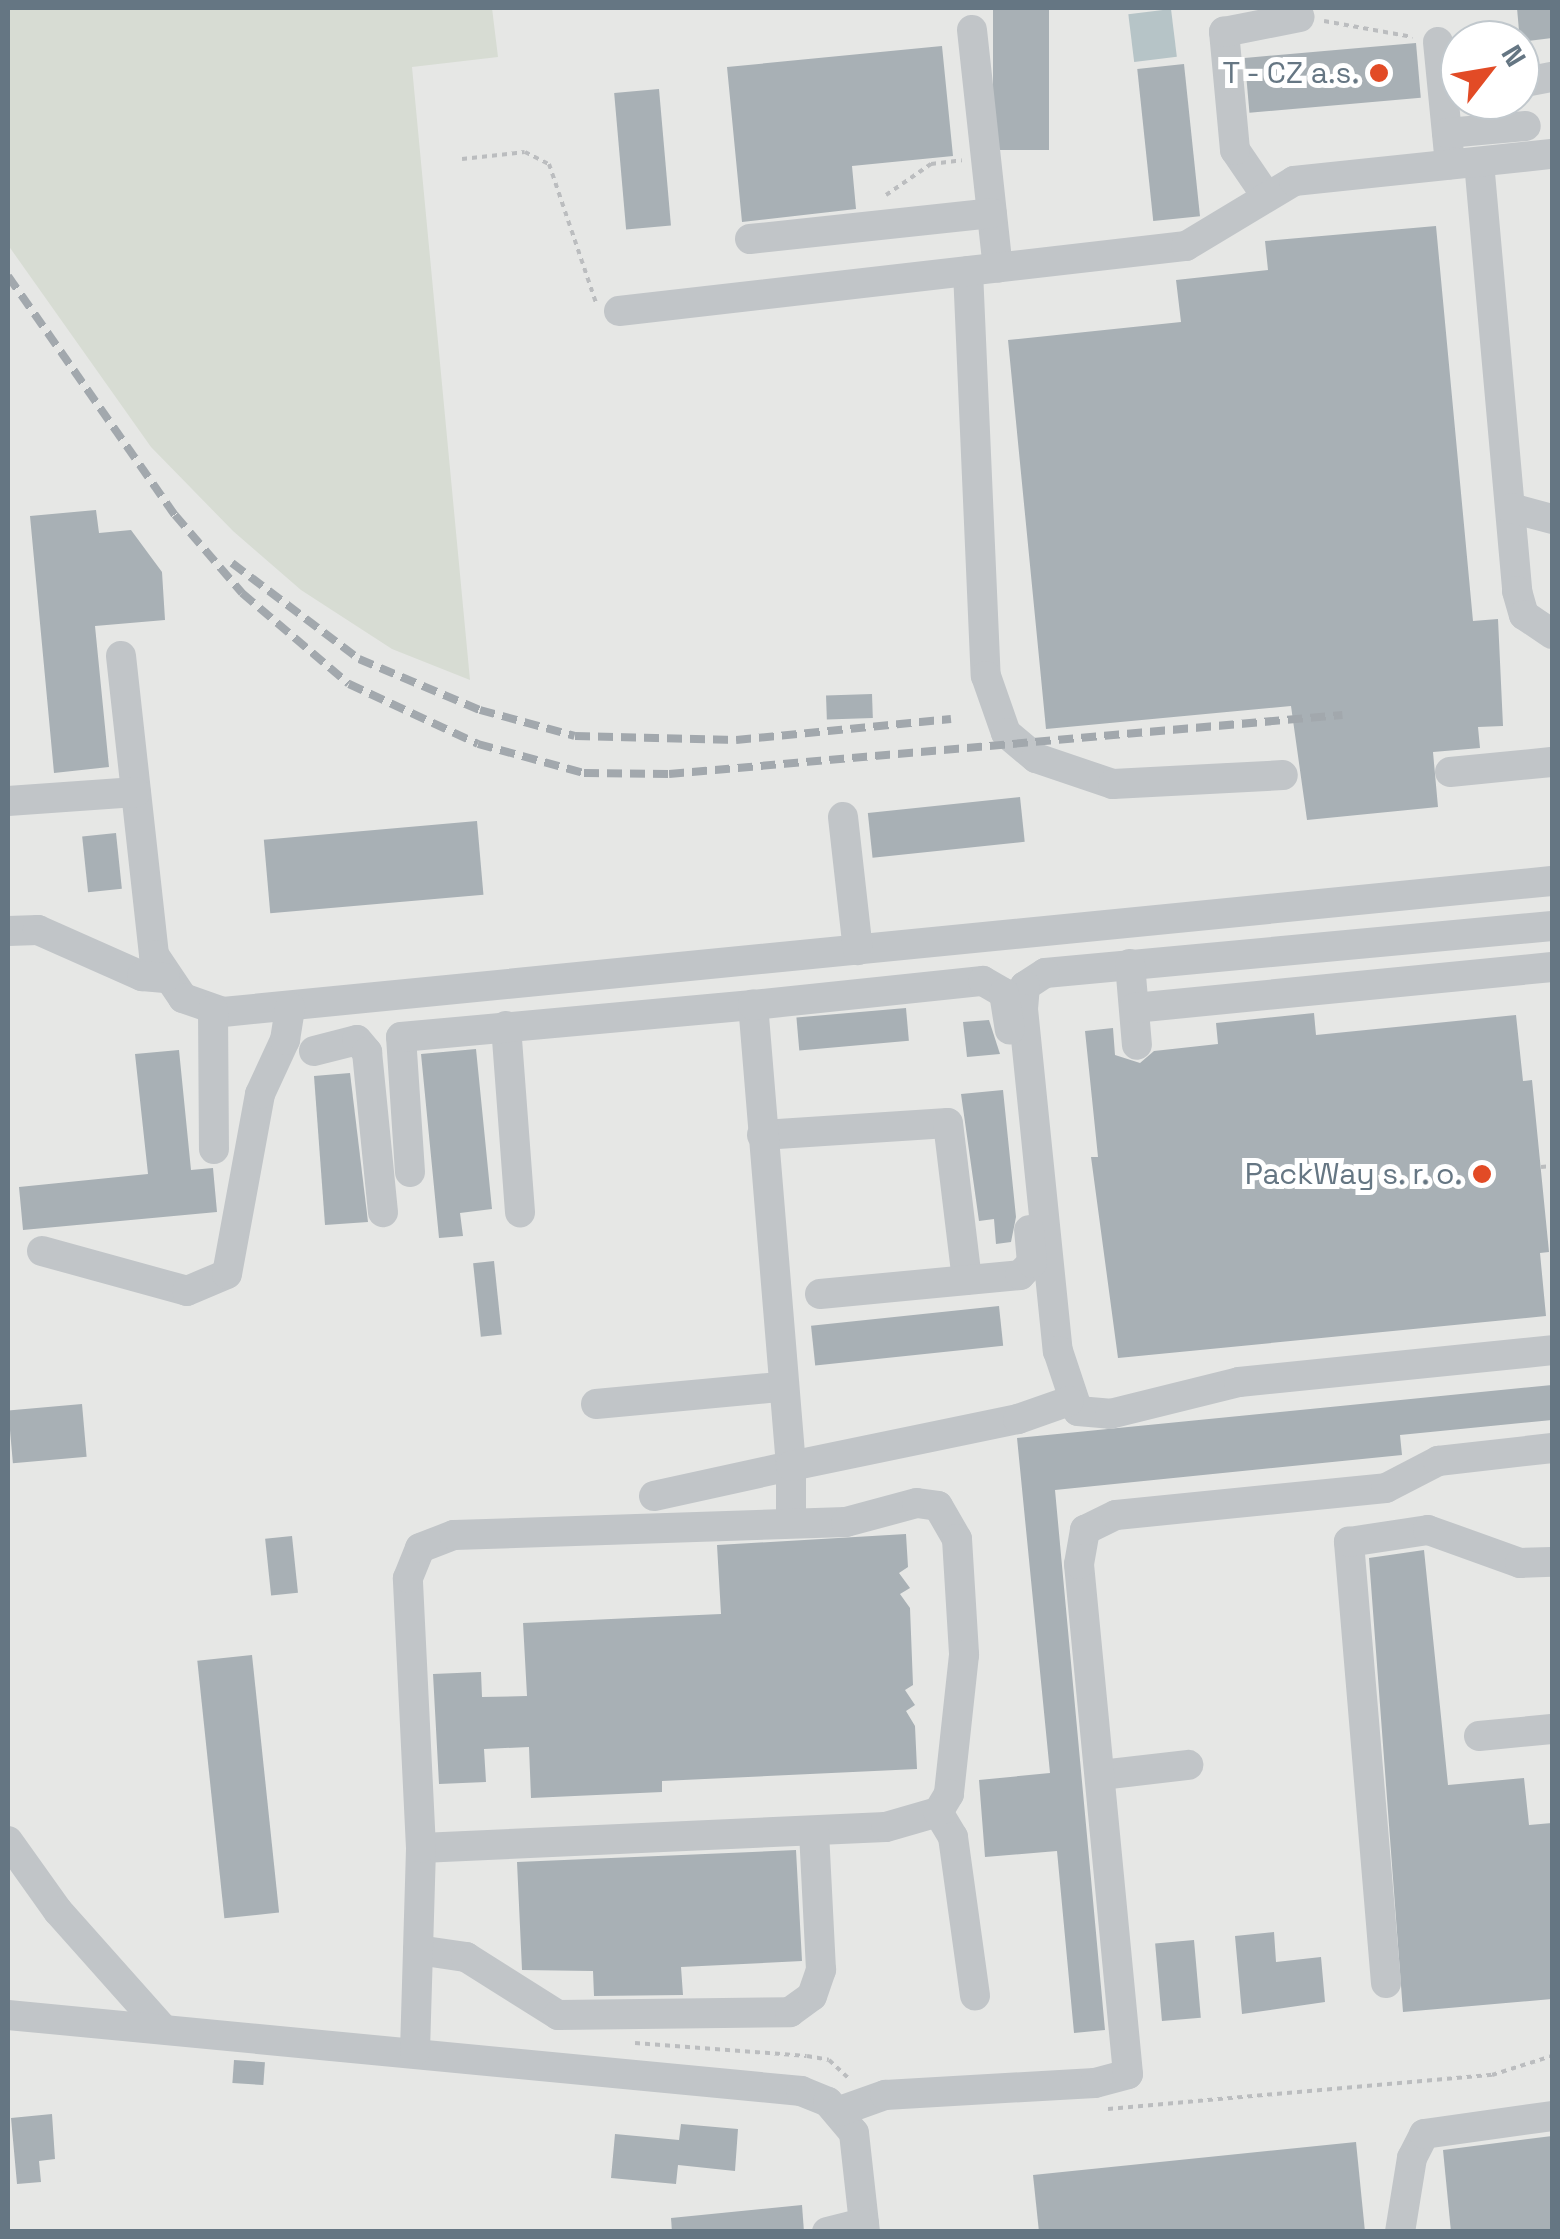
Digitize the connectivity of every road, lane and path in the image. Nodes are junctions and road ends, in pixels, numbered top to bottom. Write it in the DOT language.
graph roads {
  1 [pos="1300,17"];
  2 [pos="972,30"];
  3 [pos="1438,42"];
  4 [pos="1486,120"];
  5 [pos="1526,126"];
  6 [pos="1479,130"];
  7 [pos="1447,133"];
  8 [pos="1552,154"];
  9 [pos="462,158"];
  10 [pos="986,158"];
  11 [pos="1464,163"];
  12 [pos="1266,194"];
  13 [pos="992,214"];
  14 [pos="854,228"];
  15 [pos="750,238"];
  16 [pos="983,270"];
  17 [pos="619,311"];
  18 [pos="1511,508"];
  19 [pos="1552,519"];
  20 [pos="1552,634"];
  21 [pos="121,656"];
  22 [pos="1552,762"];
  23 [pos="1450,772"];
  24 [pos="1283,775"];
  25 [pos="136,792"];
  26 [pos="8,801"];
  27 [pos="842,817"];
  28 [pos="1552,881"];
  29 [pos="1552,926"];
  30 [pos="8,931"];
  31 [pos="1452,932"];
  32 [pos="1380,939"];
  33 [pos="1327,944"];
  34 [pos="858,950"];
  35 [pos="1130,964"];
  36 [pos="1552,967"];
  37 [pos="1457,976"];
  38 [pos="166,978"];
  39 [pos="1385,983"];
  40 [pos="1332,988"];
  41 [pos="353,1000"];
  42 [pos="753,1005"];
  43 [pos="290,1006"];
  44 [pos="1134,1008"];
  45 [pos="212,1010"];
  46 [pos="506,1026"];
  47 [pos="357,1040"];
  48 [pos="1137,1045"];
  49 [pos="314,1050"];
  50 [pos="762,1135"];
  51 [pos="214,1149"];
  52 [pos="1552,1166"];
  53 [pos="1541,1167"];
  54 [pos="410,1172"];
  55 [pos="383,1212"];
  56 [pos="520,1212"];
  57 [pos="42,1251"];
  58 [pos="967,1280"];
  59 [pos="820,1294"];
  60 [pos="1552,1350"];
  61 [pos="780,1387"];
  62 [pos="1069,1401"];
  63 [pos="596,1404"];
  64 [pos="1552,1448"];
  65 [pos="791,1466"];
  66 [pos="654,1496"];
  67 [pos="791,1524"];
  68 [pos="1552,1562"];
  69 [pos="1552,1729"];
  70 [pos="1479,1736"];
  71 [pos="1188,1765"];
  72 [pos="1101,1775"];
  73 [pos="938,1812"];
  74 [pos="814,1831"];
  75 [pos="8,1841"];
  76 [pos="421,1848"];
  77 [pos="418,1950"];
  78 [pos="1386,1982"];
  79 [pos="975,1994"];
  80 [pos="8,2016"];
  81 [pos="164,2029"];
  82 [pos="414,2051"];
  83 [pos="1552,2056"];
  84 [pos="1095,2083"];
  85 [pos="840,2111"];
  86 [pos="1552,2116"];
  87 [pos="865,2227"];
  88 [pos="827,2232"];
  89 [pos="1400,2232"];
  1 -- 3 [label="path"];
  1 -- 12 [label="street"];
  2 -- 10 [label="street"];
  3 -- 7 [label="street"];
  4 -- 6 [label="street"];
  5 -- 6 [label="street"];
  6 -- 7 [label="street"];
  7 -- 11 [label="street"];
  8 -- 11 [label="street"];
  9 -- 17 [label="path"];
  10 -- 13 [label="street"];
  10 -- 14 [label="path"];
  11 -- 12 [label="street"];
  11 -- 18 [label="street"];
  12 -- 16 [label="street"];
  13 -- 14 [label="street"];
  13 -- 16 [label="street"];
  14 -- 15 [label="street"];
  16 -- 17 [label="street"];
  16 -- 24 [label="street"];
  18 -- 19 [label="street"];
  18 -- 20 [label="street"];
  21 -- 25 [label="street"];
  22 -- 23 [label="street"];
  25 -- 26 [label="street"];
  25 -- 38 [label="street"];
  27 -- 34 [label="street"];
  28 -- 34 [label="street"];
  29 -- 31 [label="street"];
  30 -- 38 [label="street"];
  31 -- 32 [label="street"];
  31 -- 37 [label="street"];
  32 -- 33 [label="street"];
  32 -- 39 [label="street"];
  33 -- 35 [label="street"];
  33 -- 40 [label="street"];
  34 -- 41 [label="street"];
  35 -- 44 [label="street"];
  35 -- 62 [label="street"];
  36 -- 37 [label="street"];
  37 -- 39 [label="street"];
  38 -- 45 [label="street"];
  39 -- 40 [label="street"];
  40 -- 44 [label="street"];
  41 -- 43 [label="street"];
  41 -- 47 [label="street"];
  42 -- 46 [label="street"];
  42 -- 50 [label="street"];
  42 -- 58 [label="street"];
  43 -- 45 [label="street"];
  43 -- 57 [label="street"];
  44 -- 48 [label="street"];
  45 -- 51 [label="street"];
  46 -- 54 [label="street"];
  46 -- 56 [label="street"];
  47 -- 49 [label="street"];
  47 -- 55 [label="street"];
  50 -- 58 [label="street"];
  50 -- 61 [label="street"];
  52 -- 53 [label="path"];
  58 -- 59 [label="street"];
  60 -- 62 [label="street"];
  61 -- 63 [label="street"];
  61 -- 65 [label="street"];
  62 -- 65 [label="street"];
  64 -- 72 [label="street"];
  65 -- 66 [label="street"];
  65 -- 67 [label="street"];
  67 -- 73 [label="street"];
  67 -- 76 [label="street"];
  68 -- 78 [label="street"];
  69 -- 70 [label="street"];
  71 -- 72 [label="street"];
  72 -- 84 [label="street"];
  73 -- 74 [label="street"];
  73 -- 79 [label="street"];
  74 -- 76 [label="street"];
  74 -- 77 [label="street"];
  75 -- 81 [label="street"];
  76 -- 77 [label="street"];
  77 -- 82 [label="street"];
  80 -- 81 [label="street"];
  81 -- 82 [label="street"];
  82 -- 85 [label="street"];
  83 -- 84 [label="path"];
  84 -- 85 [label="street"];
  85 -- 87 [label="street"];
  86 -- 89 [label="street"];
  87 -- 88 [label="street"];
}
